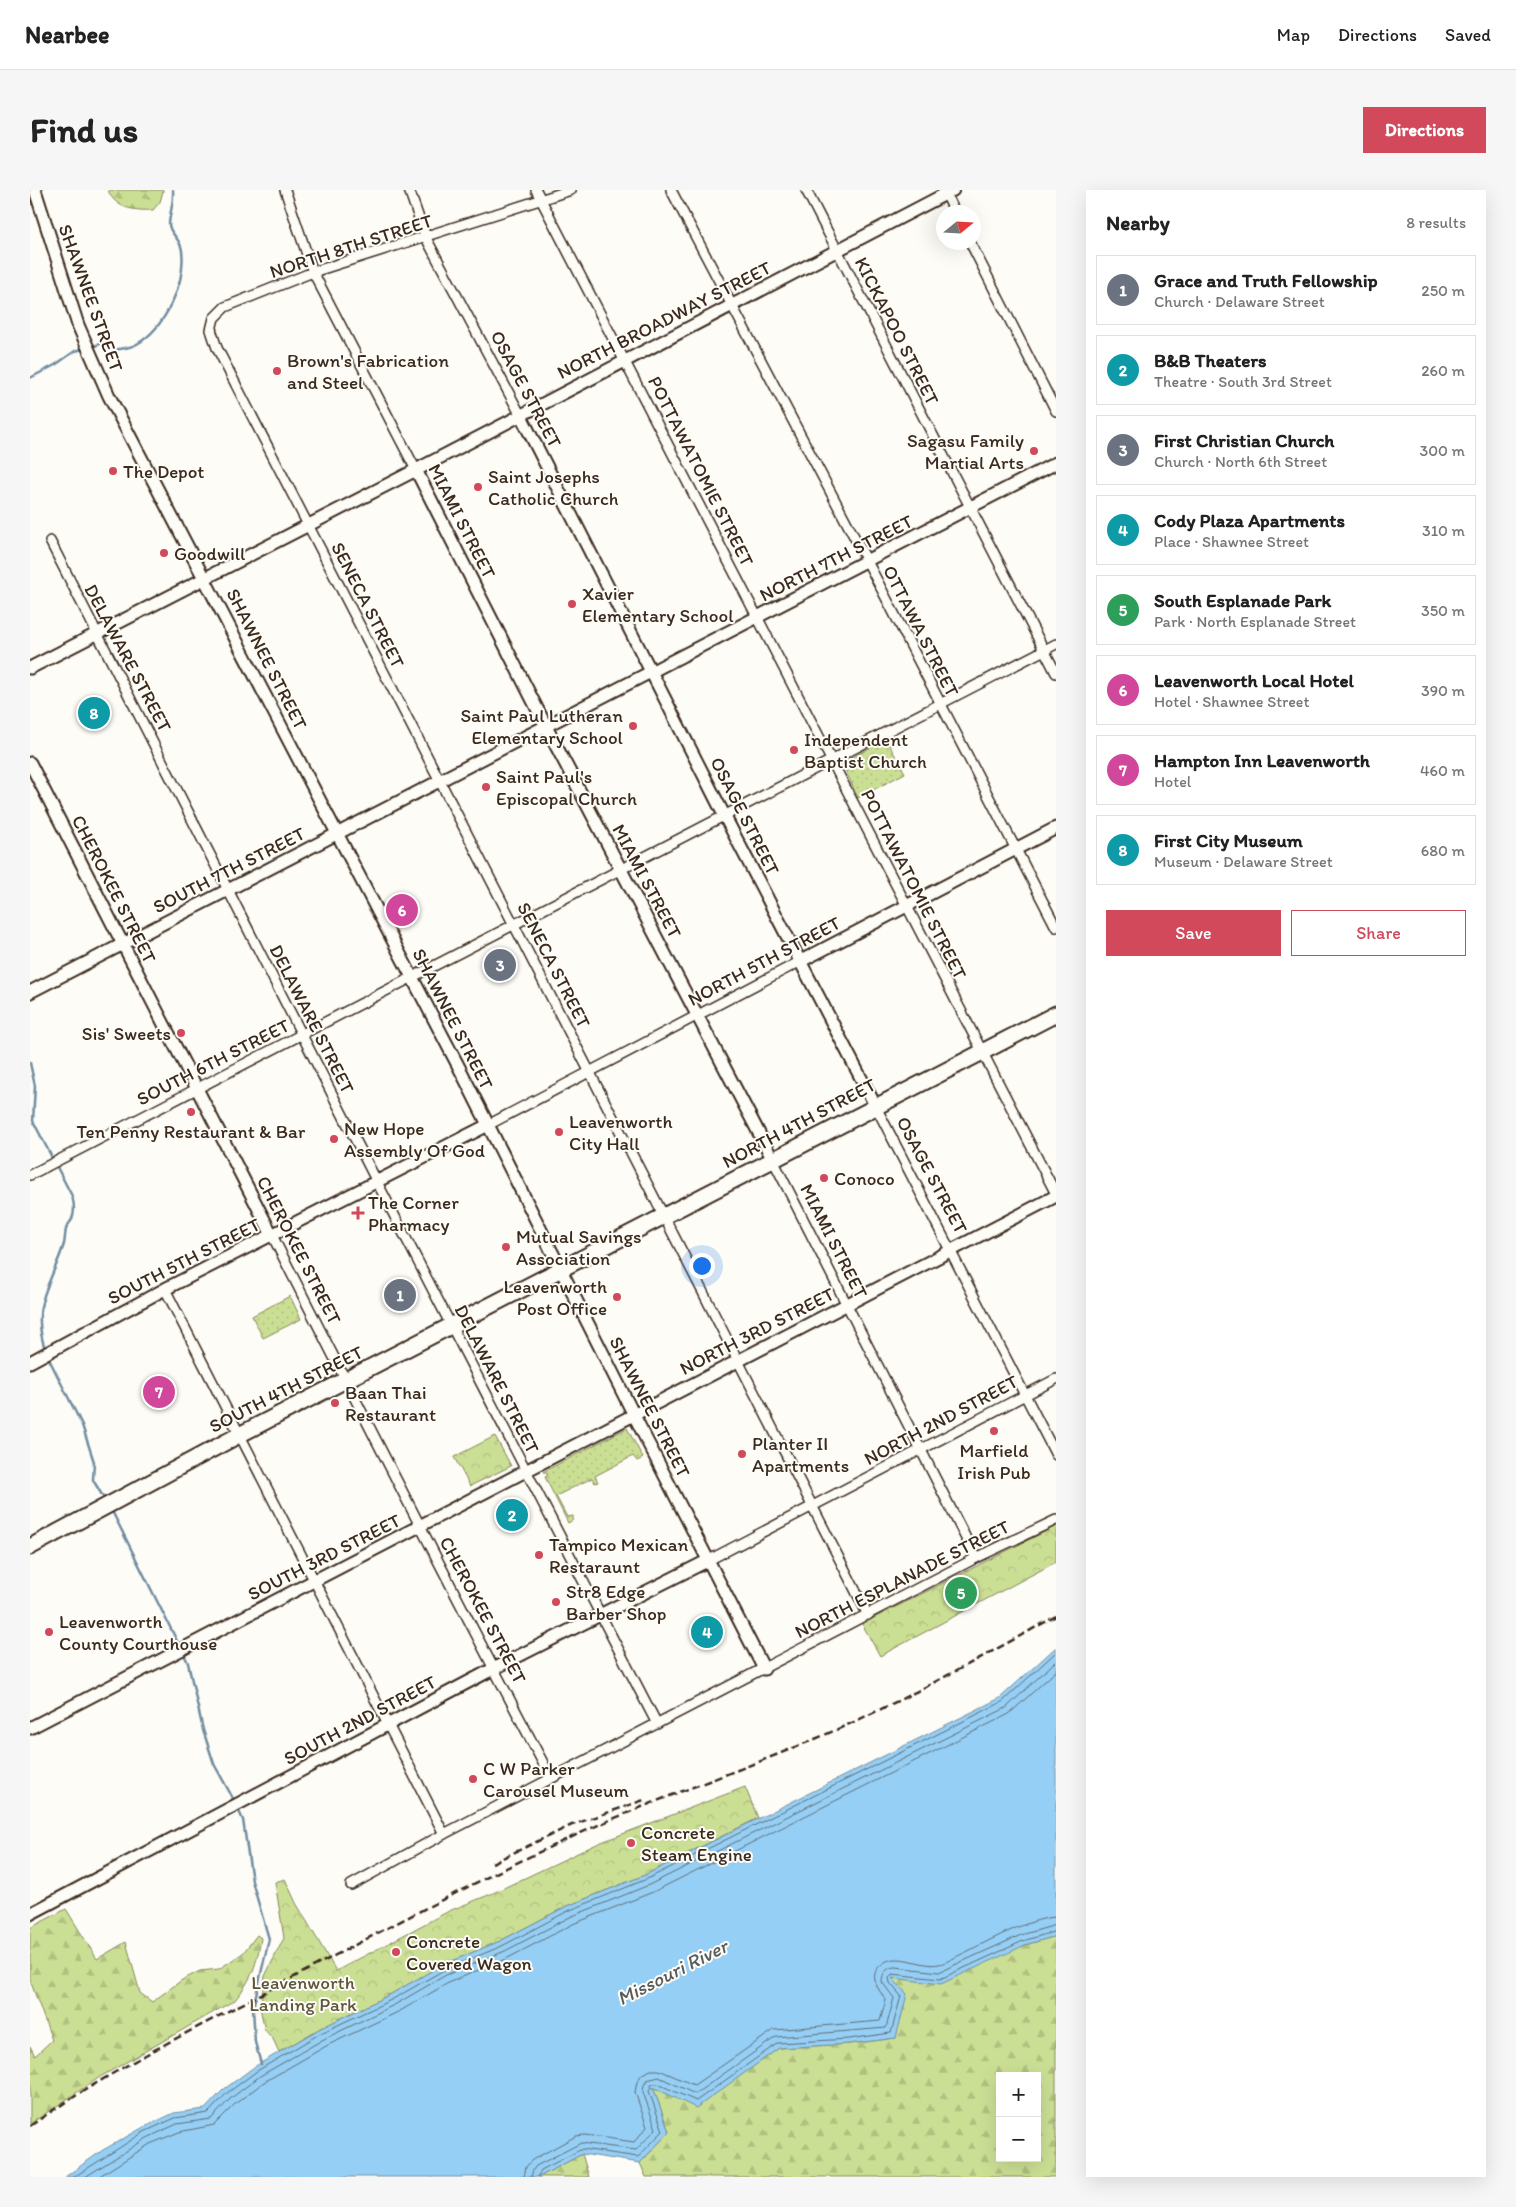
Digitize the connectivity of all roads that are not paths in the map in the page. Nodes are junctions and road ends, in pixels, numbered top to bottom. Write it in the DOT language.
graph roads {
  1 [pos="34,190"];
  2 [pos="285,190"];
  3 [pos="409,190"];
  4 [pos="536,190"];
  5 [pos="571,190"];
  6 [pos="672,190"];
  7 [pos="806,190"];
  8 [pos="948,191"];
  9 [pos="541,200"];
  10 [pos="953,205"];
  11 [pos="426,238"];
  12 [pos="974,250"];
  13 [pos="838,251"];
  14 [pos="313,272"];
  15 [pos="732,304"];
  16 [pos="212,330"];
  17 [pos="625,360"];
  18 [pos="1056,411"];
  19 [pos="520,414"];
  20 [pos="1056,463"];
  21 [pos="416,470"];
  22 [pos="971,508"];
  23 [pos="309,525"];
  24 [pos="50,541"];
  25 [pos="867,561"];
  26 [pos="204,578"];
  27 [pos="758,617"];
  28 [pos="97,633"];
  29 [pos="1056,644"];
  30 [pos="1044,650"];
  31 [pos="30,668"];
  32 [pos="651,671"];
  33 [pos="1056,673"];
  34 [pos="940,705"];
  35 [pos="546,726"];
  36 [pos="832,759"];
  37 [pos="30,763"];
  38 [pos="441,781"];
  39 [pos="724,815"];
  40 [pos="1056,828"];
  41 [pos="338,834"];
  42 [pos="1016,848"];
  43 [pos="622,869"];
  44 [pos="229,890"];
  45 [pos="907,906"];
  46 [pos="515,923"];
  47 [pos="1056,927"];
  48 [pos="123,944"];
  49 [pos="801,961"];
  50 [pos="412,978"];
  51 [pos="33,990"];
  52 [pos="1056,1014"];
  53 [pos="699,1016"];
  54 [pos="302,1035"];
  55 [pos="982,1052"];
  56 [pos="591,1072"];
  57 [pos="197,1089"];
  58 [pos="875,1105"];
  59 [pos="488,1125"];
  60 [pos="773,1160"];
  61 [pos="33,1174"];
  62 [pos="377,1182"];
  63 [pos="1056,1195"];
  64 [pos="665,1215"];
  65 [pos="272,1235"];
  66 [pos="952,1250"];
  67 [pos="561,1269"];
  68 [pos="165,1289"];
  69 [pos="847,1304"];
  70 [pos="452,1326"];
  71 [pos="737,1361"];
  72 [pos="30,1362"];
  73 [pos="1056,1379"];
  74 [pos="346,1380"];
  75 [pos="1025,1395"];
  76 [pos="633,1414"];
  77 [pos="239,1435"];
  78 [pos="921,1449"];
  79 [pos="1056,1455"];
  80 [pos="526,1470"];
  81 [pos="813,1506"];
  82 [pos="1056,1520"];
  83 [pos="420,1527"];
  84 [pos="30,1547"];
  85 [pos="976,1558"];
  86 [pos="709,1560"];
  87 [pos="314,1582"];
  88 [pos="868,1614"];
  89 [pos="601,1615"];
  90 [pos="493,1669"];
  91 [pos="764,1669"];
  92 [pos="657,1724"];
  93 [pos="388,1725"];
  94 [pos="30,1728"];
  95 [pos="551,1778"];
  96 [pos="444,1834"];
  97 [pos="351,1884"];
  98 [pos="30,1914"];
  1 -- 26 [label="street, SHAWNEE STREET"];
  2 -- 14 [label="street, MIAMI STREET"];
  3 -- 11 [label="street, OSAGE STREET"];
  4 -- 9 [label="street, POTTAWATOMIE STREET"];
  5 -- 9 [label="street, NORTH 8TH STREET"];
  6 -- 15 [label="street, OTTAWA STREET"];
  7 -- 13 [label="street, KICKAPOO STREET"];
  8 -- 10 [label="street"];
  8 -- 13 [label="street, NORTH BROADWAY STREET"];
  9 -- 11 [label="street, NORTH 8TH STREET"];
  9 -- 17 [label="street, POTTAWATOMIE STREET"];
  11 -- 14 [label="street, NORTH 8TH STREET"];
  11 -- 19 [label="street, OSAGE STREET"];
  12 -- 18 [label="street"];
  13 -- 15 [label="street, NORTH BROADWAY STREET"];
  13 -- 22 [label="street, KICKAPOO STREET"];
  14 -- 16 [label="street, NORTH 8TH STREET"];
  14 -- 21 [label="street, MIAMI STREET"];
  15 -- 17 [label="street, NORTH BROADWAY STREET"];
  15 -- 25 [label="street, OTTAWA STREET"];
  16 -- 23 [label="street, SENECA STREET"];
  17 -- 19 [label="street, NORTH BROADWAY STREET"];
  17 -- 27 [label="street, POTTAWATOMIE STREET"];
  19 -- 21 [label="street, NORTH BROADWAY STREET"];
  19 -- 32 [label="street, OSAGE STREET"];
  20 -- 22 [label="street, NORTH 7TH STREET"];
  21 -- 23 [label="street, NORTH BROADWAY STREET"];
  21 -- 35 [label="street, MIAMI STREET"];
  22 -- 25 [label="street, NORTH 7TH STREET"];
  22 -- 30 [label="street, KICKAPOO STREET"];
  23 -- 26 [label="street, NORTH BROADWAY STREET"];
  23 -- 38 [label="street, SENECA STREET"];
  24 -- 28 [label="street, DELAWARE STREET"];
  25 -- 27 [label="street, NORTH 7TH STREET"];
  25 -- 34 [label="street, OTTAWA STREET"];
  26 -- 28 [label="street, NORTH BROADWAY STREET"];
  26 -- 41 [label="street, SHAWNEE STREET"];
  27 -- 32 [label="street, NORTH 7TH STREET"];
  27 -- 36 [label="street, POTTAWATOMIE STREET"];
  28 -- 31 [label="street, NORTH BROADWAY STREET"];
  28 -- 44 [label="street, DELAWARE STREET"];
  29 -- 30 [label="street, SOUTH 6TH STREET"];
  30 -- 33 [label="street, KICKAPOO STREET"];
  30 -- 34 [label="street, SOUTH 6TH STREET"];
  32 -- 35 [label="street, NORTH 7TH STREET"];
  32 -- 39 [label="street, OSAGE STREET"];
  34 -- 36 [label="street, SOUTH 6TH STREET"];
  34 -- 42 [label="street, OTTAWA STREET"];
  35 -- 38 [label="street, NORTH 7TH STREET"];
  35 -- 43 [label="street, MIAMI STREET"];
  36 -- 39 [label="street, SOUTH 6TH STREET"];
  36 -- 45 [label="street, POTTAWATOMIE STREET"];
  37 -- 48 [label="street, CHEROKEE STREET"];
  38 -- 41 [label="street, NORTH 7TH STREET"];
  38 -- 46 [label="street, SENECA STREET"];
  39 -- 43 [label="street, SOUTH 6TH STREET"];
  39 -- 49 [label="street, OSAGE STREET"];
  40 -- 42 [label="street, NORTH 5TH STREET"];
  41 -- 44 [label="street, SOUTH 7TH STREET"];
  41 -- 50 [label="street, SHAWNEE STREET"];
  42 -- 45 [label="street, NORTH 5TH STREET"];
  42 -- 47 [label="street, OTTAWA STREET"];
  43 -- 46 [label="street, SOUTH 6TH STREET"];
  43 -- 53 [label="street, MIAMI STREET"];
  44 -- 48 [label="street, SOUTH 7TH STREET"];
  44 -- 54 [label="street, DELAWARE STREET"];
  45 -- 49 [label="street, NORTH 5TH STREET"];
  45 -- 55 [label="street, POTTAWATOMIE STREET"];
  46 -- 50 [label="street, SOUTH 6TH STREET"];
  46 -- 56 [label="street, SENECA STREET"];
  48 -- 51 [label="street, SOUTH 7TH STREET"];
  48 -- 57 [label="street, CHEROKEE STREET"];
  49 -- 53 [label="street, NORTH 5TH STREET"];
  49 -- 58 [label="street, OSAGE STREET"];
  50 -- 54 [label="street, SOUTH 6TH STREET"];
  50 -- 59 [label="street, SHAWNEE STREET"];
  52 -- 55 [label="highway, NORTH 4TH STREET"];
  53 -- 56 [label="street, NORTH 5TH STREET"];
  53 -- 60 [label="street, MIAMI STREET"];
  54 -- 57 [label="street, SOUTH 6TH STREET"];
  54 -- 62 [label="street, DELAWARE STREET"];
  55 -- 58 [label="highway, NORTH 4TH STREET"];
  55 -- 63 [label="street, POTTAWATOMIE STREET"];
  56 -- 59 [label="street, NORTH 5TH STREET"];
  56 -- 64 [label="street, SENECA STREET"];
  57 -- 61 [label="street, SOUTH 6TH STREET"];
  57 -- 65 [label="street, CHEROKEE STREET"];
  58 -- 60 [label="highway, NORTH 4TH STREET"];
  58 -- 66 [label="street, OSAGE STREET"];
  59 -- 62 [label="street, SOUTH 5TH STREET"];
  59 -- 67 [label="street, SHAWNEE STREET"];
  60 -- 64 [label="highway, NORTH 4TH STREET"];
  60 -- 69 [label="street, MIAMI STREET"];
  62 -- 65 [label="street, SOUTH 5TH STREET"];
  62 -- 70 [label="street, DELAWARE STREET"];
  63 -- 66 [label="street, NORTH 3RD STREET"];
  64 -- 67 [label="highway, NORTH 4TH STREET"];
  64 -- 71 [label="street, SENECA STREET"];
  65 -- 68 [label="street, SOUTH 5TH STREET"];
  65 -- 74 [label="street, CHEROKEE STREET"];
  66 -- 69 [label="street, NORTH 3RD STREET"];
  66 -- 75 [label="street, OSAGE STREET"];
  67 -- 70 [label="highway, SOUTH 4TH STREET"];
  67 -- 76 [label="street, SHAWNEE STREET"];
  68 -- 72 [label="street, SOUTH 5TH STREET"];
  68 -- 77 [label="street"];
  69 -- 71 [label="street, NORTH 3RD STREET"];
  69 -- 78 [label="street, MIAMI STREET"];
  70 -- 74 [label="highway, SOUTH 4TH STREET"];
  70 -- 80 [label="street, DELAWARE STREET"];
  71 -- 76 [label="street, NORTH 3RD STREET"];
  71 -- 81 [label="street, SENECA STREET"];
  73 -- 75 [label="street, NORTH 2ND STREET"];
  74 -- 77 [label="highway, SOUTH 4TH STREET"];
  74 -- 83 [label="street, CHEROKEE STREET"];
  75 -- 78 [label="street, NORTH 2ND STREET"];
  75 -- 79 [label="street, OSAGE STREET"];
  76 -- 80 [label="street, SOUTH 3RD STREET"];
  76 -- 86 [label="street, SHAWNEE STREET"];
  77 -- 84 [label="highway, SOUTH 4TH STREET"];
  77 -- 87 [label="street"];
  78 -- 81 [label="street, NORTH 2ND STREET"];
  78 -- 85 [label="street, MIAMI STREET"];
  80 -- 83 [label="street, SOUTH 3RD STREET"];
  80 -- 89 [label="street, DELAWARE STREET"];
  81 -- 86 [label="street, NORTH 2ND STREET"];
  81 -- 88 [label="street, SENECA STREET"];
  82 -- 85 [label="street, NORTH ESPLANADE STREET"];
  83 -- 87 [label="street, SOUTH 3RD STREET"];
  83 -- 90 [label="street, CHEROKEE STREET"];
  85 -- 88 [label="street, NORTH ESPLANADE STREET"];
  86 -- 89 [label="street, SOUTH 2ND STREET"];
  86 -- 91 [label="street, SHAWNEE STREET"];
  87 -- 93 [label="street"];
  87 -- 94 [label="street, SOUTH 3RD STREET"];
  88 -- 91 [label="street, NORTH ESPLANADE STREET"];
  89 -- 90 [label="street, SOUTH 2ND STREET"];
  89 -- 92 [label="street, DELAWARE STREET"];
  90 -- 93 [label="street, SOUTH 2ND STREET"];
  90 -- 95 [label="street, CHEROKEE STREET"];
  91 -- 92 [label="street, NORTH ESPLANADE STREET"];
  92 -- 95 [label="street, NORTH ESPLANADE STREET"];
  93 -- 96 [label="street"];
  93 -- 98 [label="street, SOUTH 2ND STREET"];
  95 -- 96 [label="street, NORTH ESPLANADE STREET"];
  96 -- 97 [label="street, NORTH ESPLANADE STREET"];
}
